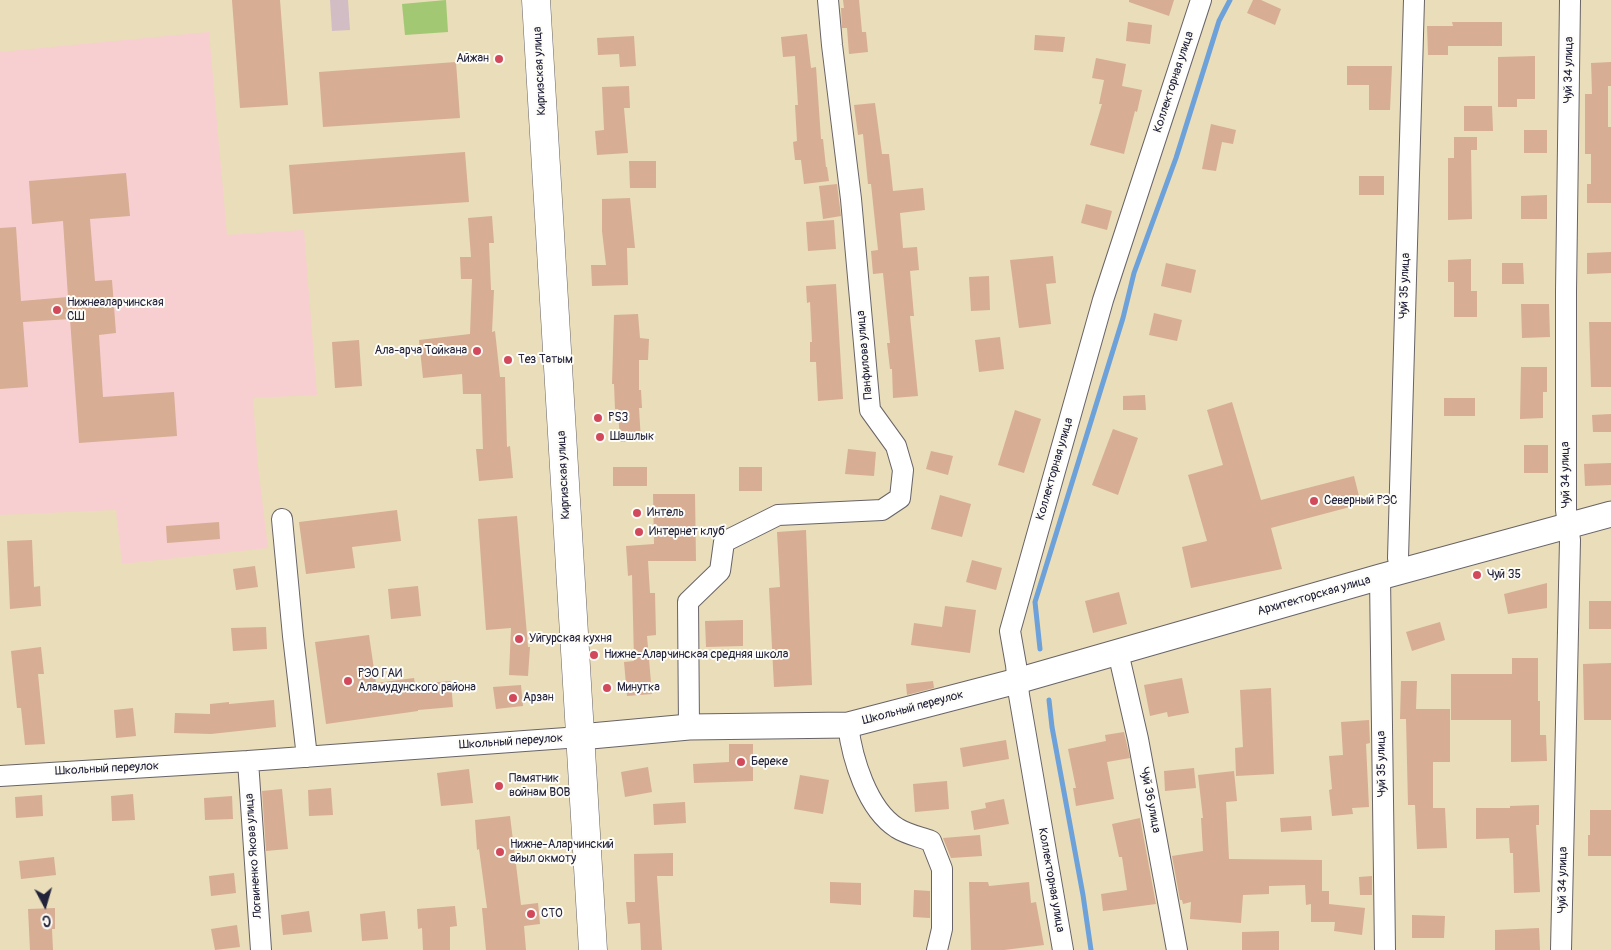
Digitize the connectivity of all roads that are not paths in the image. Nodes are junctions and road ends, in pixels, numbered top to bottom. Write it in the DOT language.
graph roads {
  1 [pos="536,0"];
  2 [pos="828,0"];
  3 [pos="1201,0"];
  4 [pos="1414,0"];
  5 [pos="1570,0"];
  6 [pos="1611,514"];
  7 [pos="282,519"];
  8 [pos="1568,526"];
  9 [pos="1391,575"];
  10 [pos="1118,652"];
  11 [pos="1017,681"];
  12 [pos="848,724"];
  13 [pos="689,727"];
  14 [pos="580,737"];
  15 [pos="307,757"];
  16 [pos="248,762"];
  17 [pos="0,776"];
  18 [pos="261,950"];
  19 [pos="592,950"];
  20 [pos="937,950"];
  21 [pos="1063,950"];
  22 [pos="1178,950"];
  23 [pos="1384,950"];
  24 [pos="1561,950"];
  1 -- 14 [label="main road, Киргизская улица"];
  2 -- 13 [label="street, Панфилова улица"];
  3 -- 11 [label="street, Коллекторная улица"];
  4 -- 9 [label="street, Чуй 35 улица"];
  5 -- 8 [label="street, Чуй 34 улица"];
  6 -- 8 [label="street, Архитекторская улица"];
  7 -- 15 [label="street"];
  8 -- 9 [label="street, Архитекторская улица"];
  8 -- 24 [label="street, Чуй 34 улица"];
  9 -- 10 [label="street, Архитекторская улица"];
  9 -- 23 [label="street, Чуй 35 улица"];
  10 -- 11 [label="street, Архитекторская улица"];
  10 -- 22 [label="street, Чуй 36 улица"];
  11 -- 12 [label="street, Школьный переулок"];
  11 -- 21 [label="street, Коллекторная улица"];
  12 -- 13 [label="street, Школьный переулок"];
  12 -- 20 [label="street"];
  13 -- 14 [label="street, Школьный переулок"];
  14 -- 15 [label="street, Школьный переулок"];
  14 -- 19 [label="main road, Киргизская улица"];
  15 -- 16 [label="street, Школьный переулок"];
  16 -- 17 [label="street, Школьный переулок"];
  16 -- 18 [label="street, Логвиненко Якова улица"];
}
